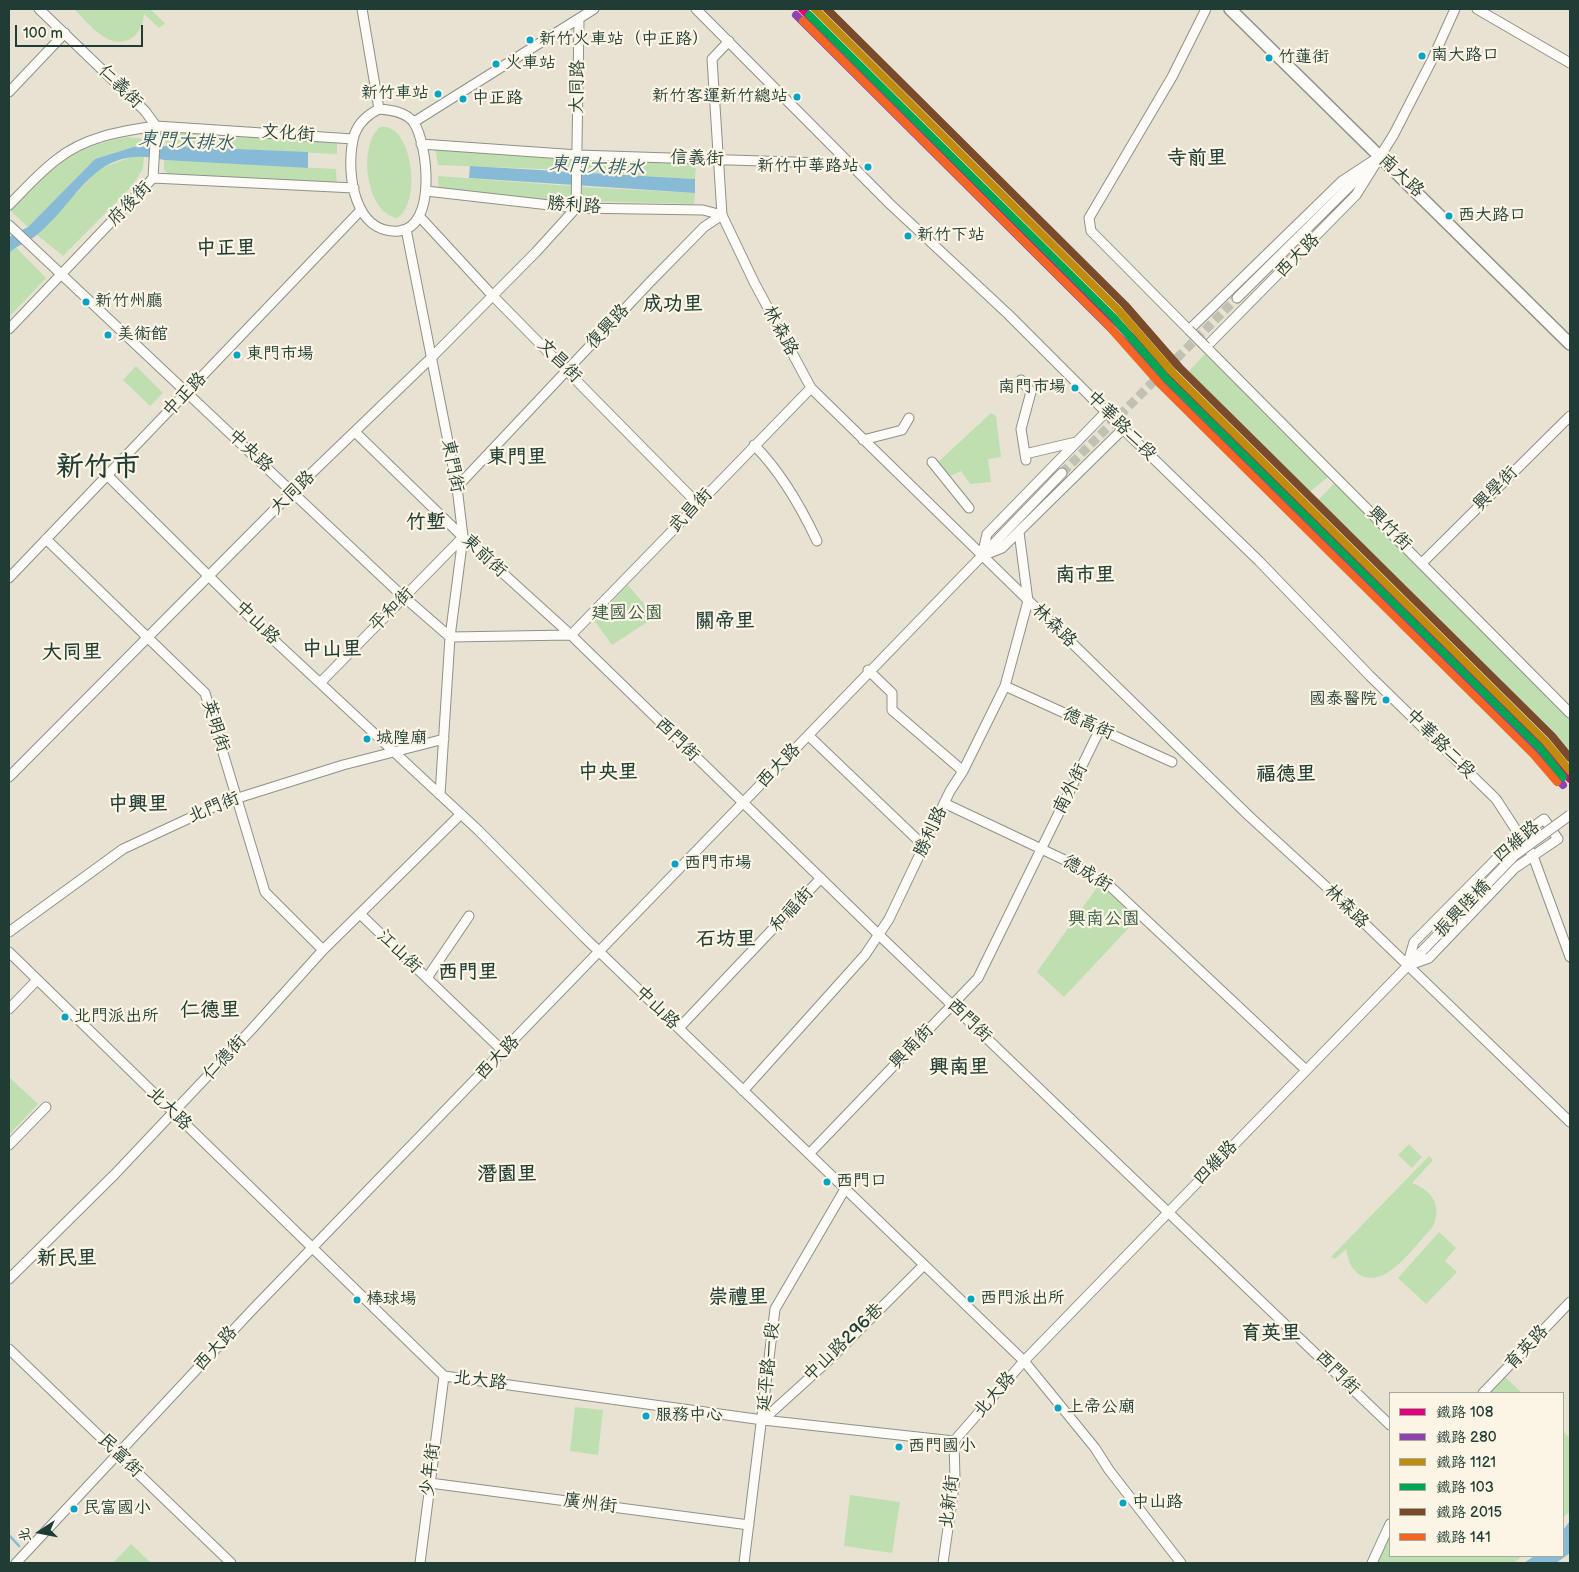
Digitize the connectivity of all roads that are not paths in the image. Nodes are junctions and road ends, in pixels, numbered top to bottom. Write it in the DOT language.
graph roads {
  1 [pos="39,9"];
  2 [pos="362,9"];
  3 [pos="594,9"];
  4 [pos="696,9"];
  5 [pos="1206,9"];
  6 [pos="1230,9"];
  7 [pos="1454,9"];
  8 [pos="1477,9"];
  9 [pos="584,14"];
  10 [pos="65,33"];
  11 [pos="729,41"];
  12 [pos="1570,63"];
  13 [pos="9,92"];
  14 [pos="379,109"];
  15 [pos="414,122"];
  16 [pos="156,126"];
  17 [pos="353,139"];
  18 [pos="421,144"];
  19 [pos="578,155"];
  20 [pos="1380,156"];
  21 [pos="718,160"];
  22 [pos="853,164"];
  23 [pos="153,178"];
  24 [pos="354,188"];
  25 [pos="426,191"];
  26 [pos="9,205"];
  27 [pos="576,208"];
  28 [pos="360,211"];
  29 [pos="722,214"];
  30 [pos="420,218"];
  31 [pos="10,226"];
  32 [pos="406,229"];
  33 [pos="62,274"];
  34 [pos="492,295"];
  35 [pos="1237,298"];
  36 [pos="9,329"];
  37 [pos="1189,330"];
  38 [pos="1570,344"];
  39 [pos="1206,347"];
  40 [pos="430,359"];
  41 [pos="567,370"];
  42 [pos="1021,380"];
  43 [pos="811,388"];
  44 [pos="186,393"];
  45 [pos="1106,412"];
  46 [pos="1570,416"];
  47 [pos="909,418"];
  48 [pos="1122,429"];
  49 [pos="356,433"];
  50 [pos="863,440"];
  51 [pos="1076,442"];
  52 [pos="754,446"];
  53 [pos="932,462"];
  54 [pos="1062,473"];
  55 [pos="107,475"];
  56 [pos="457,487"];
  57 [pos="294,491"];
  58 [pos="698,504"];
  59 [pos="968,508"];
  60 [pos="1019,532"];
  61 [pos="463,537"];
  62 [pos="46,539"];
  63 [pos="817,541"];
  64 [pos="982,556"];
  65 [pos="1422,563"];
  66 [pos="209,576"];
  67 [pos="9,578"];
  68 [pos="404,598"];
  69 [pos="1028,600"];
  70 [pos="571,635"];
  71 [pos="148,637"];
  72 [pos="450,637"];
  73 [pos="868,670"];
  74 [pos="320,683"];
  75 [pos="1005,686"];
  76 [pos="1570,713"];
  77 [pos="1100,729"];
  78 [pos="808,736"];
  79 [pos="444,738"];
  80 [pos="394,751"];
  81 [pos="1172,762"];
  82 [pos="963,771"];
  83 [pos="9,777"];
  84 [pos="440,795"];
  85 [pos="238,798"];
  86 [pos="742,803"];
  87 [pos="944,803"];
  88 [pos="461,814"];
  89 [pos="1570,815"];
  90 [pos="1520,836"];
  91 [pos="924,846"];
  92 [pos="1041,849"];
  93 [pos="1533,856"];
  94 [pos="821,878"];
  95 [pos="360,914"];
  96 [pos="469,916"];
  97 [pos="9,932"];
  98 [pos="878,934"];
  99 [pos="1426,947"];
  100 [pos="323,950"];
  101 [pos="9,952"];
  102 [pos="600,952"];
  103 [pos="1570,957"];
  104 [pos="1407,966"];
  105 [pos="427,978"];
  106 [pos="37,980"];
  107 [pos="952,1005"];
  108 [pos="9,1009"];
  109 [pos="679,1028"];
  110 [pos="504,1052"];
  111 [pos="1306,1070"];
  112 [pos="743,1090"];
  113 [pos="46,1107"];
  114 [pos="174,1113"];
  115 [pos="1570,1122"];
  116 [pos="9,1145"];
  117 [pos="809,1154"];
  118 [pos="845,1189"];
  119 [pos="1168,1213"];
  120 [pos="313,1249"];
  121 [pos="924,1265"];
  122 [pos="9,1279"];
  123 [pos="1570,1302"];
  124 [pos="9,1349"];
  125 [pos="1024,1361"];
  126 [pos="444,1376"];
  127 [pos="1484,1392"];
  128 [pos="763,1420"];
  129 [pos="1389,1424"];
  130 [pos="954,1442"];
  131 [pos="119,1455"];
  132 [pos="430,1483"];
  133 [pos="750,1525"];
  134 [pos="1389,1526"];
  135 [pos="16,1563"];
  136 [pos="231,1563"];
  137 [pos="420,1563"];
  138 [pos="744,1563"];
  139 [pos="942,1563"];
  140 [pos="1181,1563"];
  141 [pos="1372,1563"];
  1 -- 10 [label="street, 仁義街"];
  2 -- 14 [label="street"];
  3 -- 9 [label="street"];
  4 -- 11 [label="street, 中華路二段"];
  5 -- 37 [label="street"];
  6 -- 20 [label="main road, 南大路"];
  7 -- 20 [label="street, 西大路"];
  8 -- 12 [label="street"];
  9 -- 15 [label="street"];
  9 -- 19 [label="street, 大同路"];
  10 -- 13 [label="street"];
  10 -- 16 [label="street, 仁義街"];
  11 -- 21 [label="street, 林森路"];
  11 -- 22 [label="street, 中華路二段"];
  14 -- 15 [label="street"];
  14 -- 17 [label="street"];
  15 -- 18 [label="street"];
  16 -- 17 [label="street, 文化街"];
  16 -- 23 [label="street"];
  16 -- 26 [label="street, 文化街"];
  17 -- 24 [label="street"];
  18 -- 19 [label="street, 信義街"];
  18 -- 25 [label="street"];
  19 -- 21 [label="street, 信義街"];
  19 -- 27 [label="street, 大同路"];
  20 -- 35 [label="street, 西大路"];
  20 -- 37 [label="street, 西大路"];
  20 -- 38 [label="main road, 南大路"];
  20 -- 39 [label="street, 西大路"];
  21 -- 22 [label="street, 信義街"];
  21 -- 29 [label="street, 林森路"];
  22 -- 45 [label="street, 中華路二段"];
  23 -- 24 [label="street, 府後街"];
  23 -- 33 [label="street, 府後街"];
  24 -- 28 [label="street"];
  25 -- 27 [label="street, 勝利路"];
  25 -- 30 [label="street"];
  27 -- 29 [label="street, 勝利路"];
  27 -- 34 [label="street, 大同路"];
  28 -- 32 [label="street"];
  28 -- 44 [label="street, 中正路"];
  29 -- 41 [label="street, 復興路"];
  29 -- 43 [label="street, 林森路"];
  30 -- 32 [label="street"];
  30 -- 34 [label="street, 文昌街"];
  31 -- 33 [label="street, 中央路"];
  32 -- 40 [label="street, 東門街"];
  33 -- 36 [label="street, 府後街"];
  33 -- 44 [label="street, 中央路"];
  34 -- 40 [label="street, 大同路"];
  34 -- 41 [label="street, 文昌街"];
  37 -- 39 [label="street, 興竹街, bridge"];
  39 -- 65 [label="street, 興竹街"];
  40 -- 49 [label="street, 大同路"];
  40 -- 56 [label="street, 東門街"];
  41 -- 56 [label="street, 復興路"];
  41 -- 58 [label="street, 文昌街"];
  42 -- 51 [label="street"];
  43 -- 50 [label="street, 林森路"];
  43 -- 52 [label="street, 武昌街"];
  44 -- 55 [label="street, 中正路"];
  44 -- 57 [label="street, 中央路"];
  45 -- 48 [label="street, 中華路二段, bridge"];
  45 -- 51 [label="street, 西大路"];
  46 -- 65 [label="street, 興學街"];
  47 -- 50 [label="street"];
  48 -- 60 [label="street, 西大路"];
  48 -- 90 [label="street, 中華路二段"];
  49 -- 57 [label="street, 大同路"];
  49 -- 61 [label="street, 東前街"];
  50 -- 64 [label="street, 林森路"];
  51 -- 64 [label="street, 西大路"];
  52 -- 58 [label="street, 武昌街"];
  52 -- 63 [label="street"];
  53 -- 59 [label="street"];
  54 -- 64 [label="street, 西大路"];
  55 -- 62 [label="street, 中正路"];
  55 -- 66 [label="street, 中山路"];
  56 -- 61 [label="street, 東門街"];
  57 -- 66 [label="street, 大同路"];
  57 -- 68 [label="street, 中央路"];
  58 -- 70 [label="street, 武昌街"];
  60 -- 64 [label="street, 西大路"];
  60 -- 69 [label="street, 勝利路"];
  61 -- 68 [label="street, 平和街"];
  61 -- 70 [label="street, 東前街"];
  61 -- 72 [label="street, 東門街"];
  62 -- 67 [label="street, 中正路"];
  62 -- 71 [label="street, 英明街"];
  64 -- 69 [label="street, 林森路"];
  64 -- 73 [label="street, 西大路"];
  65 -- 76 [label="street, 興竹街"];
  66 -- 71 [label="street, 大同路"];
  66 -- 74 [label="street, 中山路"];
  68 -- 72 [label="street, 中央路"];
  68 -- 74 [label="street, 平和街"];
  69 -- 75 [label="street, 勝利路"];
  69 -- 104 [label="street, 林森路"];
  70 -- 72 [label="street"];
  70 -- 86 [label="street, 西門街"];
  71 -- 83 [label="street, 大同路"];
  71 -- 85 [label="street, 英明街"];
  72 -- 79 [label="street, 東門街"];
  73 -- 78 [label="street, 西大路"];
  73 -- 82 [label="street"];
  74 -- 80 [label="street, 中山路"];
  75 -- 77 [label="street, 德高街"];
  75 -- 82 [label="street, 勝利路"];
  77 -- 81 [label="street, 德高街"];
  77 -- 92 [label="street, 南外街"];
  78 -- 86 [label="street, 西大路"];
  78 -- 91 [label="street"];
  79 -- 80 [label="street, 北門街"];
  79 -- 84 [label="street, 東門街"];
  80 -- 84 [label="street, 中山路"];
  80 -- 85 [label="street, 北門街"];
  82 -- 87 [label="street, 勝利路"];
  84 -- 88 [label="street, 中山路"];
  85 -- 97 [label="street, 北門街"];
  85 -- 100 [label="street, 英明街"];
  86 -- 94 [label="street, 西門街"];
  86 -- 102 [label="street, 西大路"];
  87 -- 91 [label="street, 勝利路"];
  87 -- 92 [label="street, 德成街"];
  88 -- 95 [label="street, 仁德街"];
  88 -- 102 [label="street, 中山路"];
  89 -- 99 [label="street, 振興陸橋, bridge"];
  90 -- 93 [label="street, 中華路二段"];
  90 -- 93 [label="street, 四維路"];
  90 -- 104 [label="street, 四維路"];
  91 -- 98 [label="street, 勝利路"];
  92 -- 107 [label="street, 興南街"];
  92 -- 111 [label="street, 德成街"];
  93 -- 103 [label="street, 中華路二段"];
  93 -- 104 [label="street, 四維路"];
  94 -- 98 [label="street, 西門街"];
  94 -- 109 [label="street, 和福街"];
  95 -- 100 [label="street, 仁德街"];
  95 -- 105 [label="street, 江山街"];
  96 -- 105 [label="street"];
  98 -- 107 [label="street, 西門街"];
  98 -- 112 [label="street, 勝利路"];
  99 -- 104 [label="street, 四維路"];
  100 -- 114 [label="street, 仁德街"];
  101 -- 106 [label="street, 北大路"];
  102 -- 109 [label="street, 中山路"];
  102 -- 110 [label="street, 西大路"];
  104 -- 111 [label="street, 四維路"];
  104 -- 115 [label="street, 林森路"];
  105 -- 110 [label="street, 江山街"];
  106 -- 108 [label="street"];
  106 -- 114 [label="street, 北大路"];
  107 -- 117 [label="street, 興南街"];
  107 -- 119 [label="street, 西門街"];
  109 -- 112 [label="street, 中山路"];
  110 -- 120 [label="street, 西大路"];
  111 -- 119 [label="street, 四維路"];
  112 -- 117 [label="street, 中山路"];
  113 -- 116 [label="street"];
  114 -- 120 [label="street, 北大路"];
  114 -- 122 [label="street, 仁德街"];
  117 -- 118 [label="street, 中山路"];
  118 -- 121 [label="street, 中山路"];
  118 -- 128 [label="street, 延平路一段"];
  119 -- 125 [label="street, 四維路"];
  119 -- 129 [label="street, 西門街"];
  120 -- 126 [label="street, 北大路"];
  120 -- 131 [label="street, 西大路"];
  121 -- 125 [label="street, 中山路"];
  121 -- 128 [label="street, 中山路296巷"];
  123 -- 127 [label="street, 育英路"];
  124 -- 131 [label="street, 民富街"];
  125 -- 130 [label="street, 北大路"];
  125 -- 140 [label="street, 中山路"];
  126 -- 128 [label="street, 北大路"];
  126 -- 132 [label="street, 少年街"];
  128 -- 130 [label="street, 北大路"];
  128 -- 133 [label="street, 延平路一段"];
  130 -- 139 [label="street, 北新街"];
  131 -- 135 [label="street, 西大路"];
  131 -- 136 [label="street, 民富街"];
  132 -- 133 [label="street, 廣州街"];
  132 -- 137 [label="street, 少年街"];
  133 -- 138 [label="street, 延平路一段"];
  134 -- 141 [label="street"];
}
